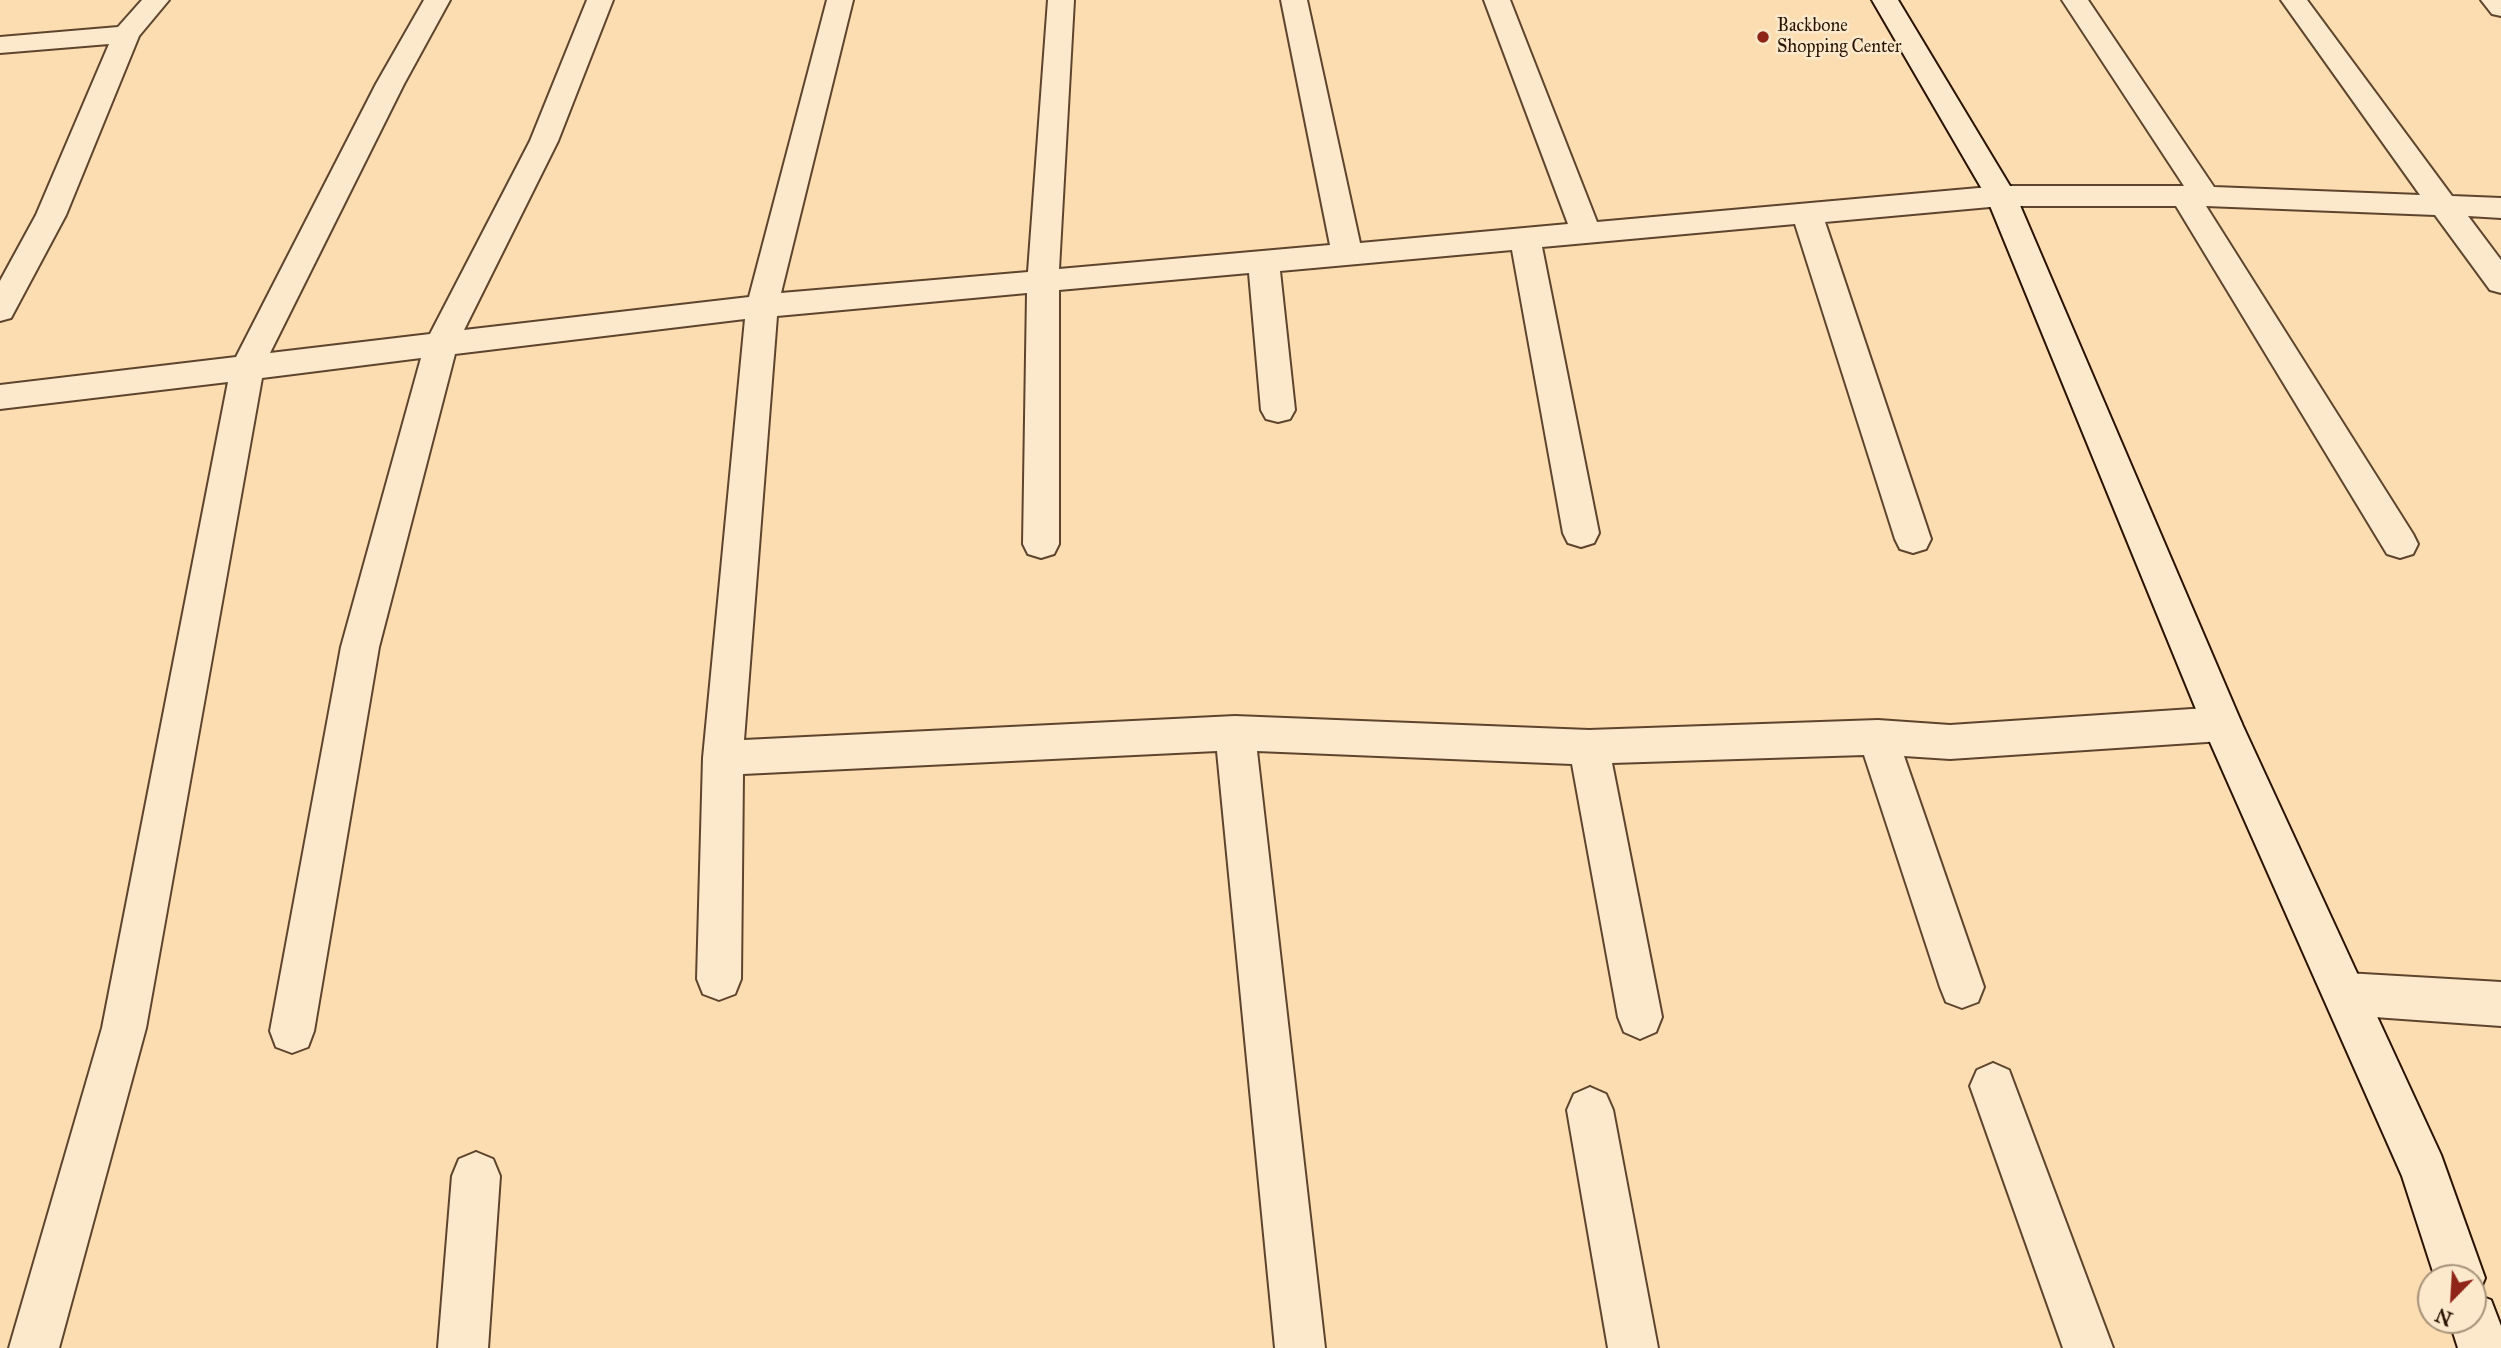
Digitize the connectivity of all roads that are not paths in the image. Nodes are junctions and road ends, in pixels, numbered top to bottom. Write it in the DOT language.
graph roads {
  1 [pos="156,0"];
  2 [pos="437,0"];
  3 [pos="600,0"];
  4 [pos="840,0"];
  5 [pos="1061,0"];
  6 [pos="1294,0"];
  7 [pos="1497,0"];
  8 [pos="1885,0"];
  9 [pos="2075,0"];
  10 [pos="2294,0"];
  11 [pos="2494,0"];
  12 [pos="2501,8"];
  13 [pos="126,34"];
  14 [pos="0,45"];
  15 [pos="2001,196"];
  16 [pos="2196,197"];
  17 [pos="2444,206"];
  18 [pos="2501,208"];
  19 [pos="1807,213"];
  20 [pos="1586,232"];
  21 [pos="1525,237"];
  22 [pos="1347,254"];
  23 [pos="1263,261"];
  24 [pos="1043,281"];
  25 [pos="2501,282"];
  26 [pos="762,306"];
  27 [pos="0,310"];
  28 [pos="441,344"];
  29 [pos="247,367"];
  30 [pos="0,397"];
  31 [pos="1278,410"];
  32 [pos="1581,533"];
  33 [pos="1913,538"];
  34 [pos="1041,544"];
  35 [pos="2400,544"];
  36 [pos="2222,724"];
  37 [pos="1235,733"];
  38 [pos="1878,737"];
  39 [pos="1589,747"];
  40 [pos="723,758"];
  41 [pos="719,979"];
  42 [pos="1962,987"];
  43 [pos="2346,994"];
  44 [pos="2501,1004"];
  45 [pos="1640,1017"];
  46 [pos="292,1031"];
  47 [pos="1993,1086"];
  48 [pos="1590,1110"];
  49 [pos="476,1176"];
  50 [pos="2454,1264"];
  51 [pos="34,1348"];
  52 [pos="463,1348"];
  53 [pos="1300,1348"];
  54 [pos="1633,1348"];
  55 [pos="2088,1348"];
  1 -- 13 [label="street"];
  2 -- 29 [label="street"];
  3 -- 28 [label="street"];
  4 -- 26 [label="street"];
  5 -- 24 [label="street"];
  6 -- 22 [label="street"];
  7 -- 20 [label="street"];
  8 -- 15 [label="street"];
  9 -- 16 [label="street"];
  10 -- 17 [label="street"];
  11 -- 12 [label="street"];
  13 -- 14 [label="street"];
  13 -- 27 [label="street"];
  15 -- 16 [label="street"];
  15 -- 19 [label="street"];
  15 -- 36 [label="street"];
  16 -- 17 [label="street"];
  16 -- 35 [label="street"];
  17 -- 18 [label="street"];
  17 -- 25 [label="street"];
  19 -- 20 [label="street"];
  19 -- 33 [label="street"];
  20 -- 21 [label="street"];
  21 -- 22 [label="street"];
  21 -- 32 [label="street"];
  22 -- 23 [label="street"];
  23 -- 24 [label="street"];
  23 -- 31 [label="street"];
  24 -- 26 [label="street"];
  24 -- 34 [label="street"];
  26 -- 28 [label="street"];
  26 -- 40 [label="street"];
  28 -- 29 [label="street"];
  28 -- 46 [label="street"];
  29 -- 30 [label="street"];
  29 -- 51 [label="street"];
  36 -- 38 [label="street"];
  36 -- 43 [label="street"];
  37 -- 39 [label="street"];
  37 -- 40 [label="street"];
  37 -- 53 [label="street"];
  38 -- 39 [label="street"];
  38 -- 42 [label="street"];
  39 -- 45 [label="street"];
  40 -- 41 [label="street"];
  43 -- 44 [label="street"];
  43 -- 50 [label="street"];
  47 -- 55 [label="street"];
  48 -- 54 [label="street"];
  49 -- 52 [label="street"];
}
